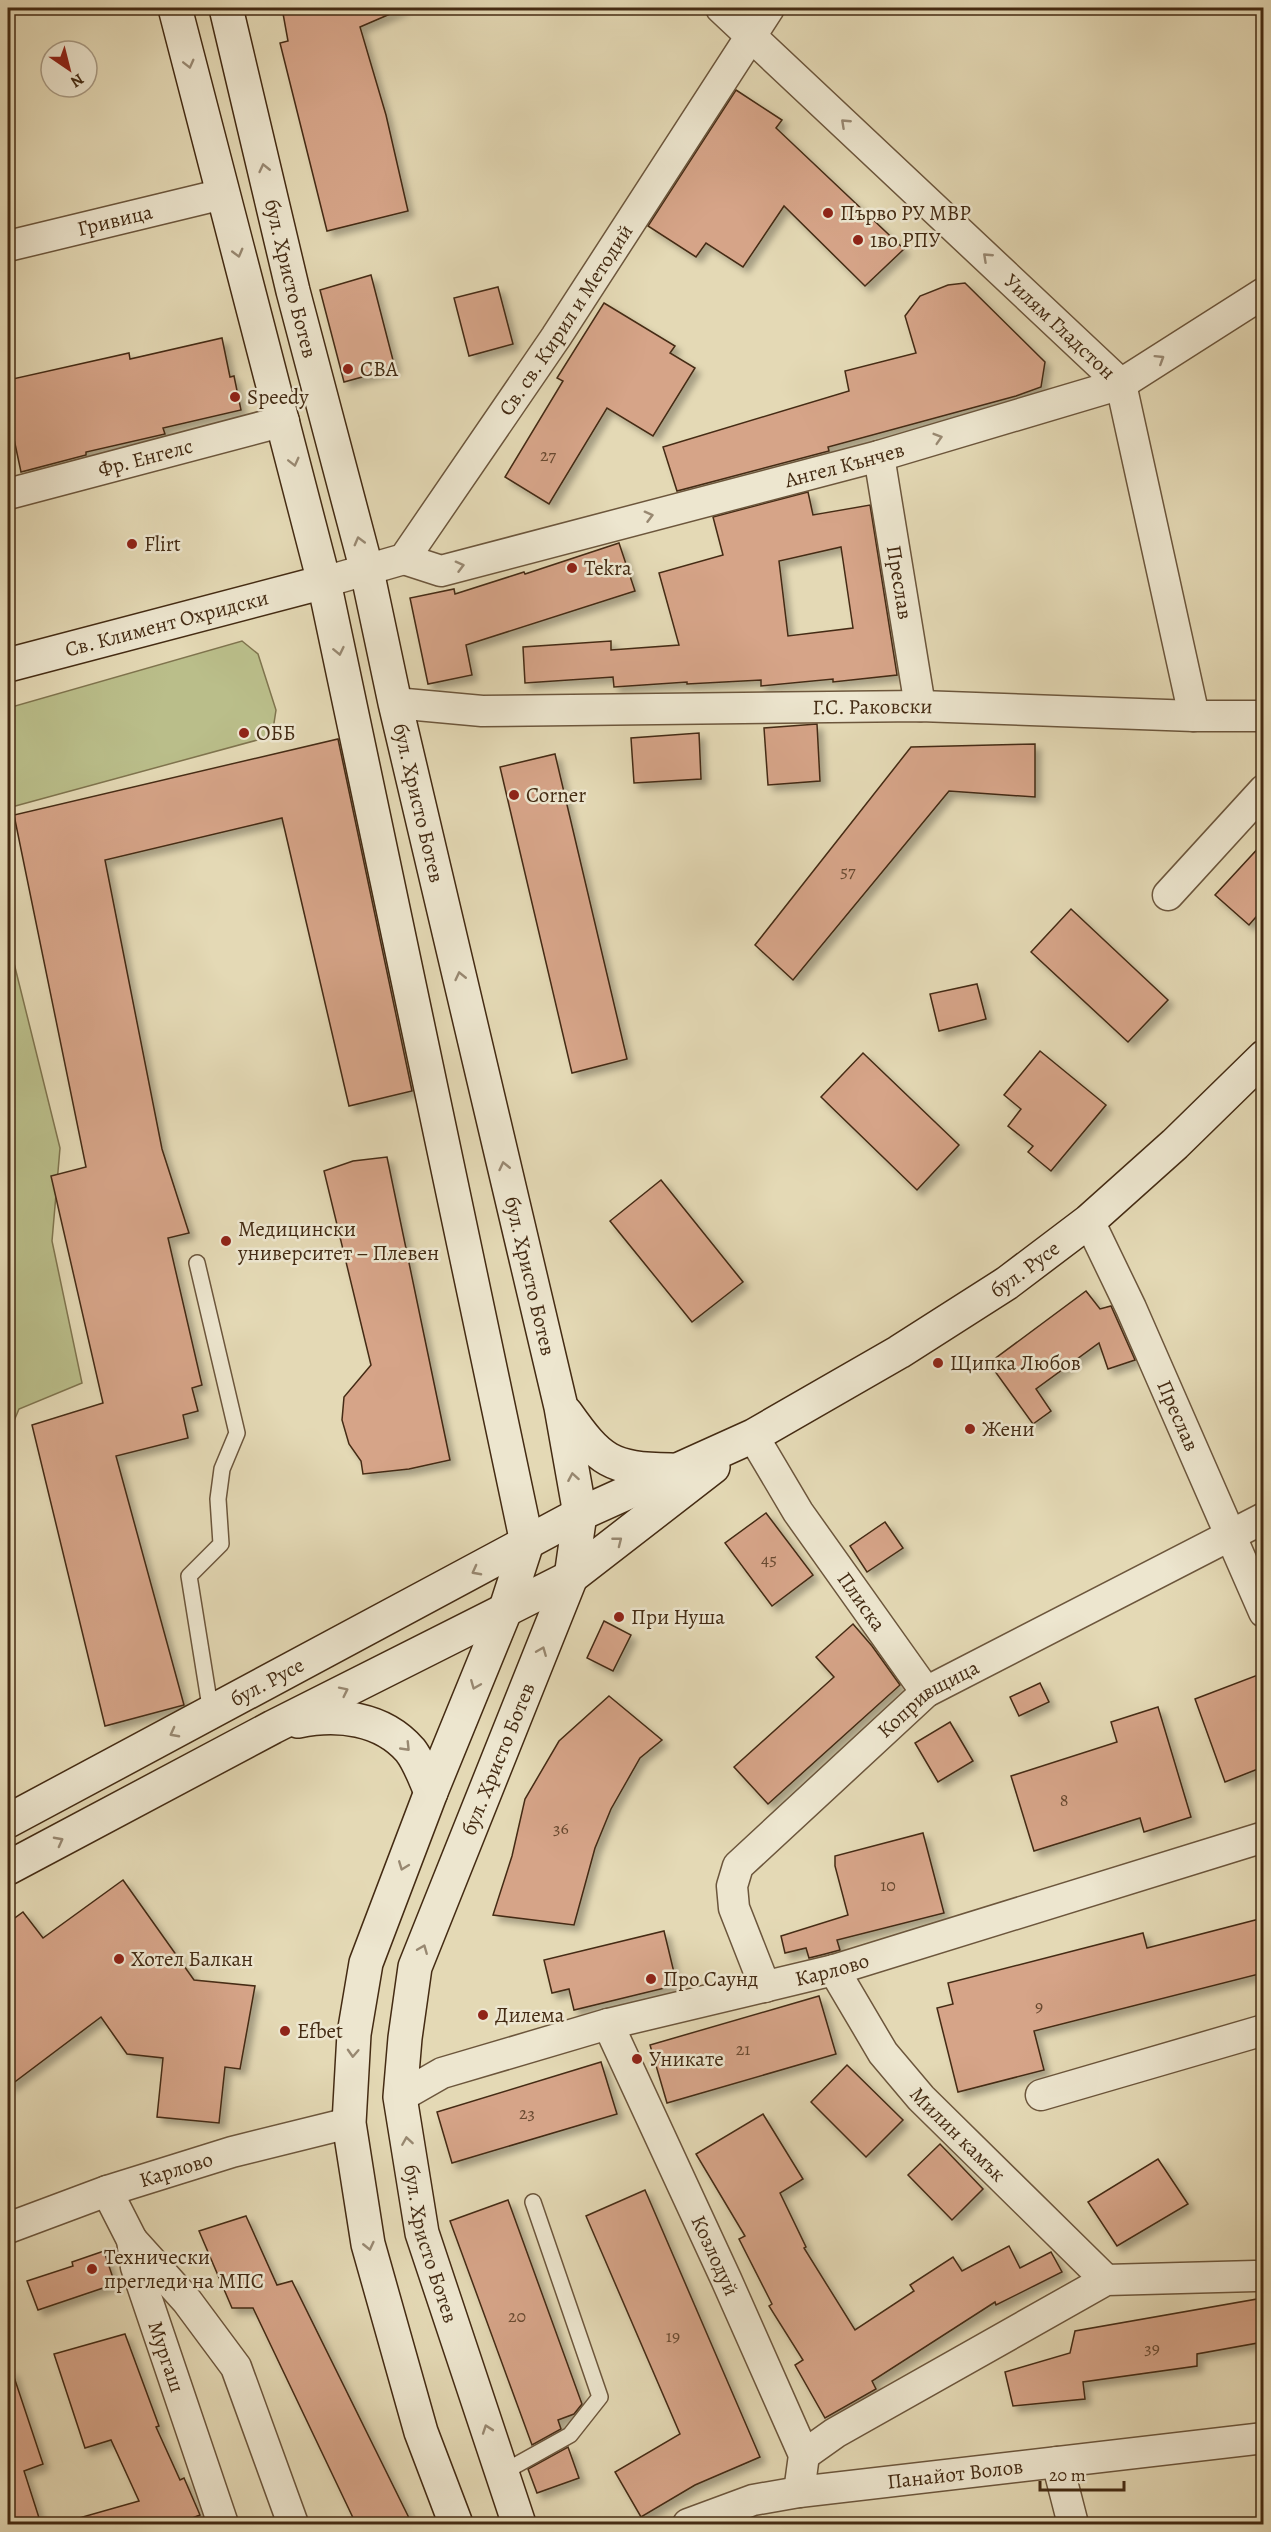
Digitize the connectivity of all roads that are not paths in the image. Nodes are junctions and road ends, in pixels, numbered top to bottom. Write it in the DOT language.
graph roads {
  1 [pos="175,8"];
  2 [pos="226,8"];
  3 [pos="721,8"];
  4 [pos="769,8"];
  5 [pos="751,35"];
  6 [pos="223,194"];
  7 [pos="8,246"];
  8 [pos="1263,293"];
  9 [pos="1121,384"];
  10 [pos="284,421"];
  11 [pos="879,456"];
  12 [pos="8,494"];
  13 [pos="404,559"];
  14 [pos="367,571"];
  15 [pos="324,582"];
  16 [pos="8,665"];
  17 [pos="395,703"];
  18 [pos="920,706"];
  19 [pos="1194,716"];
  20 [pos="1263,716"];
  21 [pos="1263,790"];
  22 [pos="1168,895"];
  23 [pos="1263,1057"];
  24 [pos="1089,1221"];
  25 [pos="197,1263"];
  26 [pos="561,1407"];
  27 [pos="753,1436"];
  28 [pos="675,1470"];
  29 [pos="580,1514"];
  30 [pos="1263,1518"];
  31 [pos="1231,1535"];
  32 [pos="527,1543"];
  33 [pos="571,1577"];
  34 [pos="505,1611"];
  35 [pos="1263,1612"];
  36 [pos="926,1692"];
  37 [pos="211,1713"];
  38 [pos="273,1727"];
  39 [pos="431,1792"];
  40 [pos="8,1821"];
  41 [pos="1263,1837"];
  42 [pos="8,1868"];
  43 [pos="834,1970"];
  44 [pos="765,1987"];
  45 [pos="608,2024"];
  46 [pos="1263,2030"];
  47 [pos="1041,2095"];
  48 [pos="400,2097"];
  49 [pos="349,2124"];
  50 [pos="106,2191"];
  51 [pos="533,2202"];
  52 [pos="8,2228"];
  53 [pos="132,2240"];
  54 [pos="1255,2276"];
  55 [pos="1106,2280"];
  56 [pos="1263,2438"];
  57 [pos="804,2456"];
  58 [pos="1057,2462"];
  59 [pos="502,2473"];
  60 [pos="800,2492"];
  61 [pos="223,2524"];
  62 [pos="293,2524"];
  63 [pos="456,2524"];
  64 [pos="519,2524"];
  65 [pos="688,2524"];
  66 [pos="1073,2524"];
  1 -- 6 [label="main road, бул. Христо Ботев, one-way"];
  14 -- 2 [label="main road, бул. Христо Ботев, one-way"];
  3 -- 5 [label="street, Уилям Гладстон"];
  4 -- 5 [label="street, Св. св. Кирил и Методий"];
  9 -- 5 [label="street, Уилям Гладстон, one-way"];
  5 -- 13 [label="street, Св. св. Кирил и Методий"];
  6 -- 7 [label="street, Гривица"];
  6 -- 10 [label="main road, бул. Христо Ботев, one-way"];
  9 -- 8 [label="street, Ангел Кънчев, one-way"];
  11 -- 9 [label="street, Ангел Кънчев, one-way"];
  9 -- 19 [label="street, Уилям Гладстон"];
  10 -- 12 [label="street, Фр. Енгелс"];
  10 -- 15 [label="main road, бул. Христо Ботев, one-way"];
  13 -- 11 [label="street, Ангел Кънчев, one-way"];
  11 -- 18 [label="street, Преслав"];
  13 -- 14 [label="street"];
  14 -- 15 [label="street"];
  14 -- 17 [label="main road, бул. Христо Ботев"];
  15 -- 16 [label="main road, Св. Климент Охридски"];
  15 -- 32 [label="main road, бул. Христо Ботев, one-way"];
  17 -- 18 [label="street, Г.С. Раковски"];
  26 -- 17 [label="main road, бул. Христо Ботев, one-way"];
  18 -- 19 [label="street, Г.С. Раковски"];
  19 -- 20 [label="street, Г.С. Раковски"];
  21 -- 22 [label="street"];
  23 -- 24 [label="main road, бул. Русе"];
  24 -- 27 [label="main road, бул. Русе"];
  24 -- 31 [label="street, Преслав"];
  25 -- 37 [label="lane"];
  26 -- 28 [label="main road"];
  29 -- 26 [label="main road, бул. Христо Ботев, one-way"];
  27 -- 28 [label="main road, бул. Русе"];
  33 -- 27 [label="main road, бул. Русе, one-way"];
  27 -- 36 [label="street, Плиска"];
  28 -- 29 [label="main road, бул. Русе"];
  29 -- 32 [label="main road, бул. Русе"];
  29 -- 33 [label="main road, бул. Христо Ботев"];
  30 -- 31 [label="street, Копривщица"];
  31 -- 35 [label="street, Преслав"];
  31 -- 36 [label="street, Копривщица"];
  32 -- 34 [label="main road, бул. Христо Ботев"];
  32 -- 37 [label="main road, бул. Русе, one-way"];
  33 -- 34 [label="main road, бул. Русе"];
  48 -- 33 [label="main road, бул. Христо Ботев, one-way"];
  38 -- 34 [label="main road, бул. Русе, one-way"];
  34 -- 39 [label="main road, бул. Христо Ботев, one-way"];
  36 -- 44 [label="street, Копривщица"];
  37 -- 40 [label="main road, бул. Русе, one-way"];
  38 -- 39 [label="main road, one-way"];
  42 -- 38 [label="main road, бул. Русе, one-way"];
  39 -- 49 [label="main road, бул. Христо Ботев, one-way"];
  41 -- 43 [label="street, Карлово"];
  43 -- 44 [label="street, Карлово"];
  43 -- 55 [label="street, Милин камък"];
  44 -- 45 [label="street, Карлово"];
  45 -- 48 [label="street, Карлово"];
  45 -- 57 [label="street, Козлодуй"];
  46 -- 47 [label="street"];
  59 -- 48 [label="main road, бул. Христо Ботев, one-way"];
  49 -- 50 [label="street, Карлово"];
  49 -- 63 [label="main road, бул. Христо Ботев, one-way"];
  50 -- 52 [label="street, Карлово"];
  50 -- 53 [label="street, Мургаш"];
  51 -- 59 [label="lane"];
  53 -- 61 [label="street, Мургаш"];
  53 -- 62 [label="street"];
  54 -- 55 [label="street"];
  55 -- 57 [label="street"];
  56 -- 58 [label="street, Панайот Волов"];
  57 -- 60 [label="street"];
  58 -- 60 [label="street, Панайот Волов"];
  58 -- 66 [label="street"];
  59 -- 64 [label="main road, бул. Христо Ботев"];
  60 -- 65 [label="street, Панайот Волов"];
}
